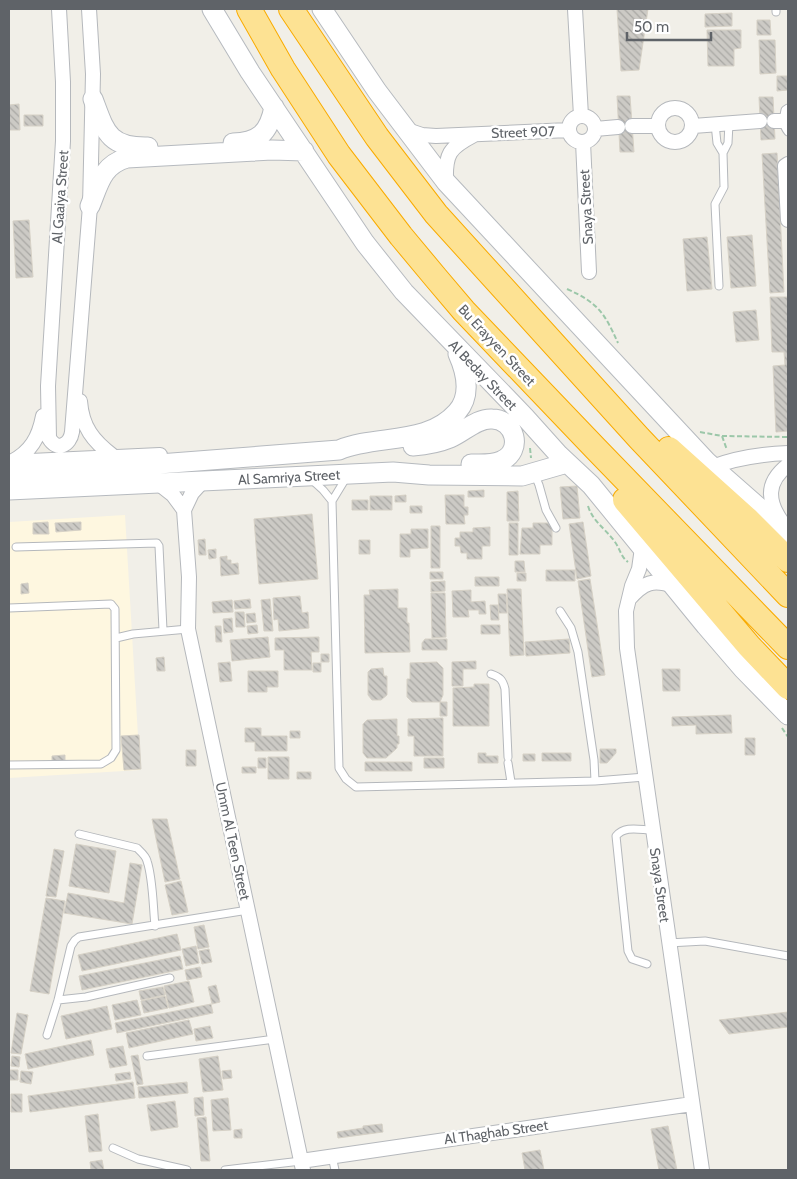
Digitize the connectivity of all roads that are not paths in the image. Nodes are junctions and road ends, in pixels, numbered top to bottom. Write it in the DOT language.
graph roads {
  1 [pos="59,9"];
  2 [pos="89,9"];
  3 [pos="212,9"];
  4 [pos="249,9"];
  5 [pos="291,9"];
  6 [pos="322,9"];
  7 [pos="575,9"];
  8 [pos="93,98"];
  9 [pos="274,108"];
  10 [pos="581,116"];
  11 [pos="760,121"];
  12 [pos="722,124"];
  13 [pos="658,126"];
  14 [pos="692,126"];
  15 [pos="595,129"];
  16 [pos="407,130"];
  17 [pos="569,130"];
  18 [pos="477,134"];
  19 [pos="583,142"];
  20 [pos="304,152"];
  21 [pos="723,153"];
  22 [pos="788,164"];
  23 [pos="446,182"];
  24 [pos="90,206"];
  25 [pos="788,220"];
  26 [pos="589,272"];
  27 [pos="719,286"];
  28 [pos="455,346"];
  29 [pos="77,368"];
  30 [pos="48,386"];
  31 [pos="614,410"];
  32 [pos="596,449"];
  33 [pos="339,450"];
  34 [pos="292,453"];
  35 [pos="788,454"];
  36 [pos="113,456"];
  37 [pos="567,463"];
  38 [pos="9,465"];
  39 [pos="788,465"];
  40 [pos="712,467"];
  41 [pos="393,472"];
  42 [pos="534,473"];
  43 [pos="349,474"];
  44 [pos="306,475"];
  45 [pos="202,482"];
  46 [pos="159,484"];
  47 [pos="9,490"];
  48 [pos="332,502"];
  49 [pos="184,510"];
  50 [pos="556,528"];
  51 [pos="788,532"];
  52 [pos="16,547"];
  53 [pos="642,548"];
  54 [pos="788,560"];
  55 [pos="674,586"];
  56 [pos="788,595"];
  57 [pos="628,599"];
  58 [pos="9,608"];
  59 [pos="560,611"];
  60 [pos="188,629"];
  61 [pos="163,630"];
  62 [pos="116,638"];
  63 [pos="788,646"];
  64 [pos="491,674"];
  65 [pos="788,688"];
  66 [pos="788,715"];
  67 [pos="9,765"];
  68 [pos="645,777"];
  69 [pos="595,781"];
  70 [pos="511,782"];
  71 [pos="652,830"];
  72 [pos="79,834"];
  73 [pos="248,910"];
  74 [pos="155,926"];
  75 [pos="668,942"];
  76 [pos="788,956"];
  77 [pos="647,964"];
  78 [pos="170,978"];
  79 [pos="58,1000"];
  80 [pos="47,1035"];
  81 [pos="275,1039"];
  82 [pos="147,1056"];
  83 [pos="692,1104"];
  84 [pos="113,1148"];
  85 [pos="332,1156"];
  86 [pos="302,1166"];
  87 [pos="187,1170"];
  88 [pos="225,1170"];
  89 [pos="335,1170"];
  90 [pos="702,1170"];
  1 -- 30 [label="street, Al Gaaiya Street"];
  2 -- 8 [label="street, Al Gaaiya Street"];
  3 -- 9 [label="main road, Al Beday Street"];
  4 -- 32 [label="highway, Bu Erayyen Street"];
  5 -- 31 [label="highway"];
  6 -- 16 [label="main road"];
  7 -- 10 [label="street"];
  8 -- 9 [label="main road"];
  8 -- 24 [label="street, Al Gaaiya Street"];
  9 -- 20 [label="main road, Al Beday Street"];
  10 -- 15 [label="street"];
  10 -- 17 [label="street"];
  11 -- 12 [label="street"];
  12 -- 14 [label="street"];
  12 -- 21 [label="lane"];
  12 -- 21 [label="lane"];
  13 -- 14 [label="street"];
  13 -- 14 [label="street"];
  13 -- 15 [label="street"];
  15 -- 19 [label="street"];
  16 -- 18 [label="street, Street 907"];
  16 -- 23 [label="main road"];
  17 -- 18 [label="street, Street 907"];
  17 -- 19 [label="street"];
  18 -- 23 [label="street, Street 907"];
  19 -- 26 [label="street, Snaya Street"];
  20 -- 24 [label="main road"];
  20 -- 28 [label="main road, Al Beday Street"];
  21 -- 27 [label="lane"];
  22 -- 25 [label="street"];
  23 -- 40 [label="main road"];
  24 -- 29 [label="street, Al Gaaiya Street"];
  28 -- 33 [label="main road, Al Samriya Street"];
  28 -- 37 [label="main road, Al Beday Street"];
  29 -- 30 [label="street, Al Gaaiya Street"];
  29 -- 36 [label="street, Al Gaaiya Street"];
  30 -- 38 [label="street, Al Gaaiya Street"];
  31 -- 54 [label="highway"];
  31 -- 56 [label="highway"];
  32 -- 63 [label="highway, Bu Erayyen Street"];
  32 -- 65 [label="highway"];
  33 -- 34 [label="main road, Al Samriya Street"];
  33 -- 41 [label="main road"];
  34 -- 36 [label="street, Al Samriya Street"];
  34 -- 38 [label="main road, Al Samriya Street"];
  35 -- 40 [label="street"];
  36 -- 38 [label="street, Al Samriya Street"];
  37 -- 42 [label="main road, Al Samriya Street"];
  37 -- 53 [label="main road, Al Beday Street"];
  39 -- 51 [label="street"];
  40 -- 51 [label="main road"];
  41 -- 42 [label="main road, Al Samriya Street"];
  41 -- 43 [label="main road, Al Samriya Street"];
  42 -- 50 [label="lane"];
  43 -- 44 [label="main road, Al Samriya Street"];
  43 -- 48 [label="lane"];
  44 -- 45 [label="main road, Al Samriya Street"];
  44 -- 48 [label="lane"];
  45 -- 46 [label="main road, Al Samriya Street"];
  45 -- 49 [label="street"];
  46 -- 47 [label="main road, Al Samriya Street"];
  46 -- 49 [label="street"];
  48 -- 70 [label="lane"];
  49 -- 60 [label="street, Umm Al Teen Street"];
  52 -- 61 [label="lane"];
  53 -- 55 [label="main road, Al Beday Street"];
  53 -- 57 [label="street, Snaya Street"];
  55 -- 57 [label="street"];
  55 -- 66 [label="main road, Al Beday Street"];
  57 -- 68 [label="street, Snaya Street"];
  58 -- 62 [label="lane"];
  59 -- 69 [label="lane"];
  60 -- 61 [label="lane"];
  60 -- 73 [label="street, Umm Al Teen Street"];
  61 -- 62 [label="lane"];
  62 -- 67 [label="lane"];
  64 -- 70 [label="lane"];
  68 -- 69 [label="lane"];
  68 -- 71 [label="street, Snaya Street"];
  69 -- 70 [label="lane"];
  71 -- 75 [label="street, Snaya Street"];
  71 -- 77 [label="lane"];
  72 -- 74 [label="lane"];
  73 -- 74 [label="lane"];
  73 -- 81 [label="street, Umm Al Teen Street"];
  74 -- 79 [label="lane"];
  75 -- 76 [label="lane"];
  75 -- 83 [label="street, Snaya Street"];
  78 -- 79 [label="lane"];
  79 -- 80 [label="lane"];
  81 -- 82 [label="lane"];
  81 -- 86 [label="street, Umm Al Teen Street"];
  83 -- 85 [label="street, Al Thaghab Street"];
  83 -- 90 [label="street, Snaya Street"];
  84 -- 87 [label="lane"];
  85 -- 86 [label="street, Al Thaghab Street"];
  85 -- 89 [label="lane"];
  86 -- 88 [label="lane"];
}
